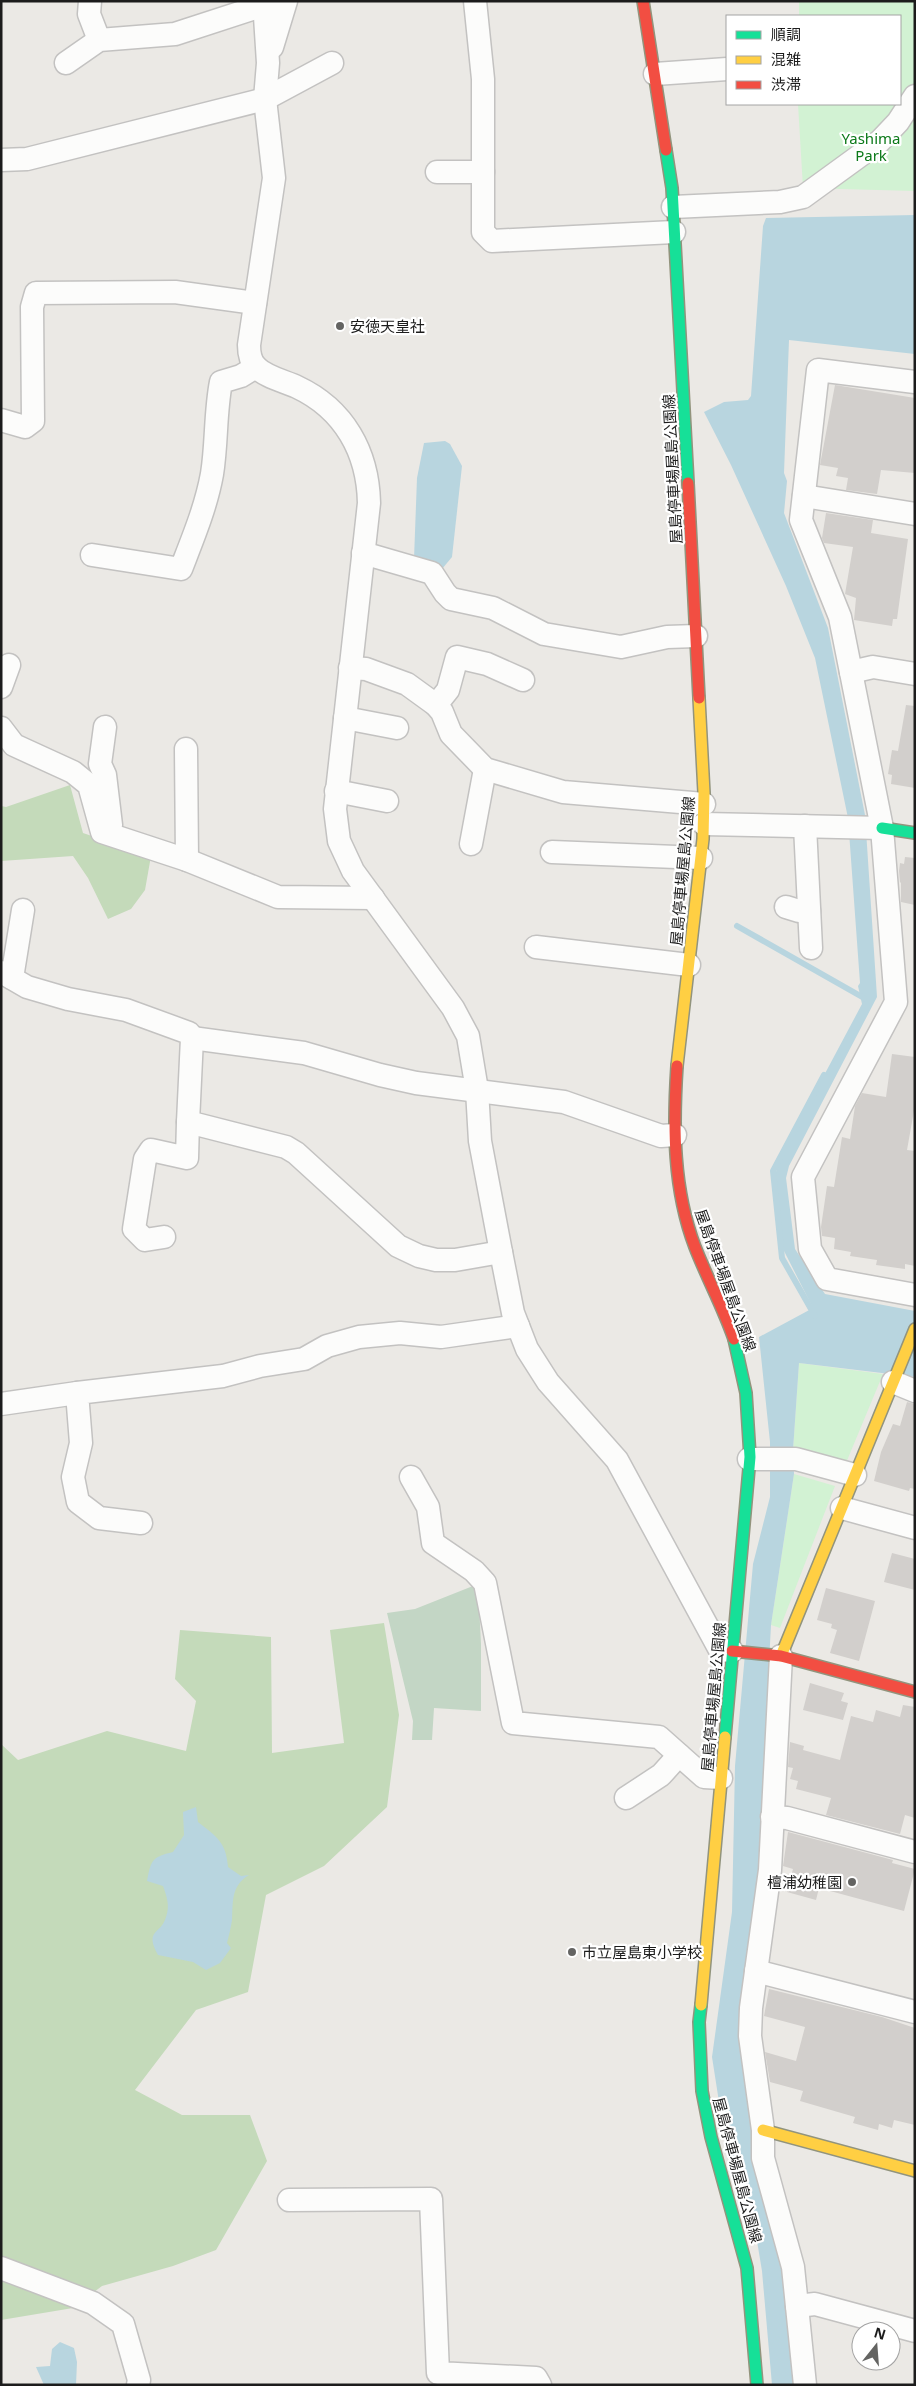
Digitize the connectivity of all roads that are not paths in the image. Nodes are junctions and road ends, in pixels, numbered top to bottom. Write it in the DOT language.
graph roads {
  1 [pos="90,1"];
  2 [pos="476,1"];
  3 [pos="643,1"];
  4 [pos="271,3"];
  5 [pos="99,40"];
  6 [pos="66,63"];
  7 [pos="332,63"];
  8 [pos="726,69"];
  9 [pos="655,74"];
  10 [pos="915,96"];
  11 [pos="265,99"];
  12 [pos="1,160"];
  13 [pos="437,172"];
  14 [pos="483,172"];
  15 [pos="673,207"];
  16 [pos="674,232"];
  17 [pos="255,303"];
  18 [pos="256,366"];
  19 [pos="915,382"];
  20 [pos="1,420"];
  21 [pos="804,496"];
  22 [pos="915,514"];
  23 [pos="363,553"];
  24 [pos="92,555"];
  25 [pos="696,636"];
  26 [pos="9,665"];
  27 [pos="350,668"];
  28 [pos="851,672"];
  29 [pos="915,674"];
  30 [pos="523,680"];
  31 [pos="1,687"];
  32 [pos="436,705"];
  33 [pos="345,718"];
  34 [pos="105,727"];
  35 [pos="1,728"];
  36 [pos="397,728"];
  37 [pos="186,749"];
  38 [pos="484,769"];
  39 [pos="336,792"];
  40 [pos="387,801"];
  41 [pos="704,814"];
  42 [pos="805,826"];
  43 [pos="875,827"];
  44 [pos="915,833"];
  45 [pos="112,836"];
  46 [pos="471,844"];
  47 [pos="552,852"];
  48 [pos="701,858"];
  49 [pos="187,860"];
  50 [pos="373,898"];
  51 [pos="786,907"];
  52 [pos="23,910"];
  53 [pos="809,911"];
  54 [pos="536,947"];
  55 [pos="810,948"];
  56 [pos="689,964"];
  57 [pos="7,975"];
  58 [pos="192,1038"];
  59 [pos="478,1090"];
  60 [pos="188,1122"];
  61 [pos="674,1135"];
  62 [pos="164,1237"];
  63 [pos="501,1252"];
  64 [pos="915,1295"];
  65 [pos="518,1326"];
  66 [pos="915,1329"];
  67 [pos="895,1378"];
  68 [pos="915,1391"];
  69 [pos="77,1393"];
  70 [pos="1,1404"];
  71 [pos="758,1460"];
  72 [pos="855,1475"];
  73 [pos="411,1478"];
  74 [pos="842,1508"];
  75 [pos="141,1523"];
  76 [pos="915,1528"];
  77 [pos="732,1651"];
  78 [pos="781,1656"];
  79 [pos="915,1692"];
  80 [pos="679,1755"];
  81 [pos="721,1778"];
  82 [pos="626,1798"];
  83 [pos="772,1817"];
  84 [pos="915,1852"];
  85 [pos="756,1971"];
  86 [pos="915,2012"];
  87 [pos="763,2130"];
  88 [pos="915,2171"];
  89 [pos="289,2200"];
  90 [pos="1,2268"];
  91 [pos="797,2306"];
  92 [pos="915,2331"];
  93 [pos="438,2379"];
  94 [pos="498,2380"];
  95 [pos="138,2385"];
  96 [pos="540,2385"];
  97 [pos="757,2385"];
  98 [pos="804,2385"];
  1 -- 5 [label="street"];
  2 -- 14 [label="street"];
  3 -- 9 [label="main road, 屋島停車場屋島公園線"];
  4 -- 5 [label="street"];
  4 -- 11 [label="street"];
  5 -- 6 [label="street"];
  7 -- 11 [label="street"];
  8 -- 9 [label="street"];
  9 -- 15 [label="main road, 屋島停車場屋島公園線"];
  10 -- 15 [label="street"];
  11 -- 12 [label="street"];
  11 -- 17 [label="street"];
  13 -- 14 [label="street"];
  14 -- 16 [label="street"];
  15 -- 16 [label="main road, 屋島停車場屋島公園線"];
  16 -- 25 [label="main road, 屋島停車場屋島公園線"];
  17 -- 18 [label="street"];
  17 -- 20 [label="street"];
  18 -- 23 [label="street"];
  18 -- 24 [label="street"];
  19 -- 21 [label="street"];
  21 -- 22 [label="street"];
  21 -- 28 [label="street"];
  23 -- 25 [label="street"];
  23 -- 27 [label="street"];
  25 -- 41 [label="main road, 屋島停車場屋島公園線"];
  26 -- 31 [label="street"];
  27 -- 32 [label="street"];
  27 -- 33 [label="street"];
  28 -- 29 [label="street"];
  28 -- 43 [label="street"];
  30 -- 32 [label="street"];
  32 -- 38 [label="street"];
  33 -- 36 [label="street"];
  33 -- 39 [label="street"];
  34 -- 45 [label="street"];
  35 -- 45 [label="street"];
  37 -- 49 [label="street"];
  38 -- 41 [label="street"];
  38 -- 46 [label="street"];
  39 -- 40 [label="street"];
  39 -- 50 [label="street"];
  41 -- 42 [label="street"];
  41 -- 48 [label="main road, 屋島停車場屋島公園線"];
  42 -- 43 [label="street"];
  42 -- 53 [label="street"];
  43 -- 44 [label="main road"];
  43 -- 64 [label="street"];
  45 -- 49 [label="street"];
  47 -- 48 [label="street"];
  48 -- 56 [label="main road, 屋島停車場屋島公園線"];
  49 -- 50 [label="street"];
  50 -- 59 [label="street"];
  51 -- 53 [label="street"];
  52 -- 57 [label="street"];
  53 -- 55 [label="street"];
  54 -- 56 [label="street"];
  56 -- 61 [label="main road, 屋島停車場屋島公園線"];
  57 -- 58 [label="street"];
  58 -- 59 [label="street"];
  58 -- 60 [label="street"];
  59 -- 61 [label="street"];
  59 -- 63 [label="street"];
  60 -- 62 [label="street"];
  60 -- 63 [label="street"];
  61 -- 71 [label="main road, 屋島停車場屋島公園線"];
  63 -- 65 [label="street"];
  65 -- 69 [label="street"];
  65 -- 77 [label="street"];
  66 -- 67 [label="main road"];
  67 -- 68 [label="street"];
  67 -- 72 [label="main road"];
  69 -- 70 [label="street"];
  69 -- 75 [label="street"];
  71 -- 72 [label="street"];
  71 -- 77 [label="main road, 屋島停車場屋島公園線"];
  72 -- 74 [label="main road"];
  73 -- 80 [label="street"];
  74 -- 76 [label="street"];
  74 -- 78 [label="main road"];
  77 -- 78 [label="main road"];
  77 -- 81 [label="main road, 屋島停車場屋島公園線"];
  78 -- 79 [label="main road"];
  78 -- 83 [label="street"];
  80 -- 81 [label="street"];
  80 -- 82 [label="street"];
  81 -- 97 [label="main road, 屋島停車場屋島公園線"];
  83 -- 84 [label="street"];
  83 -- 85 [label="street"];
  85 -- 86 [label="street"];
  85 -- 87 [label="street"];
  87 -- 88 [label="main road"];
  87 -- 91 [label="street"];
  89 -- 93 [label="street"];
  90 -- 95 [label="street"];
  91 -- 92 [label="street"];
  91 -- 98 [label="street"];
  93 -- 94 [label="street"];
  94 -- 96 [label="street"];
}
